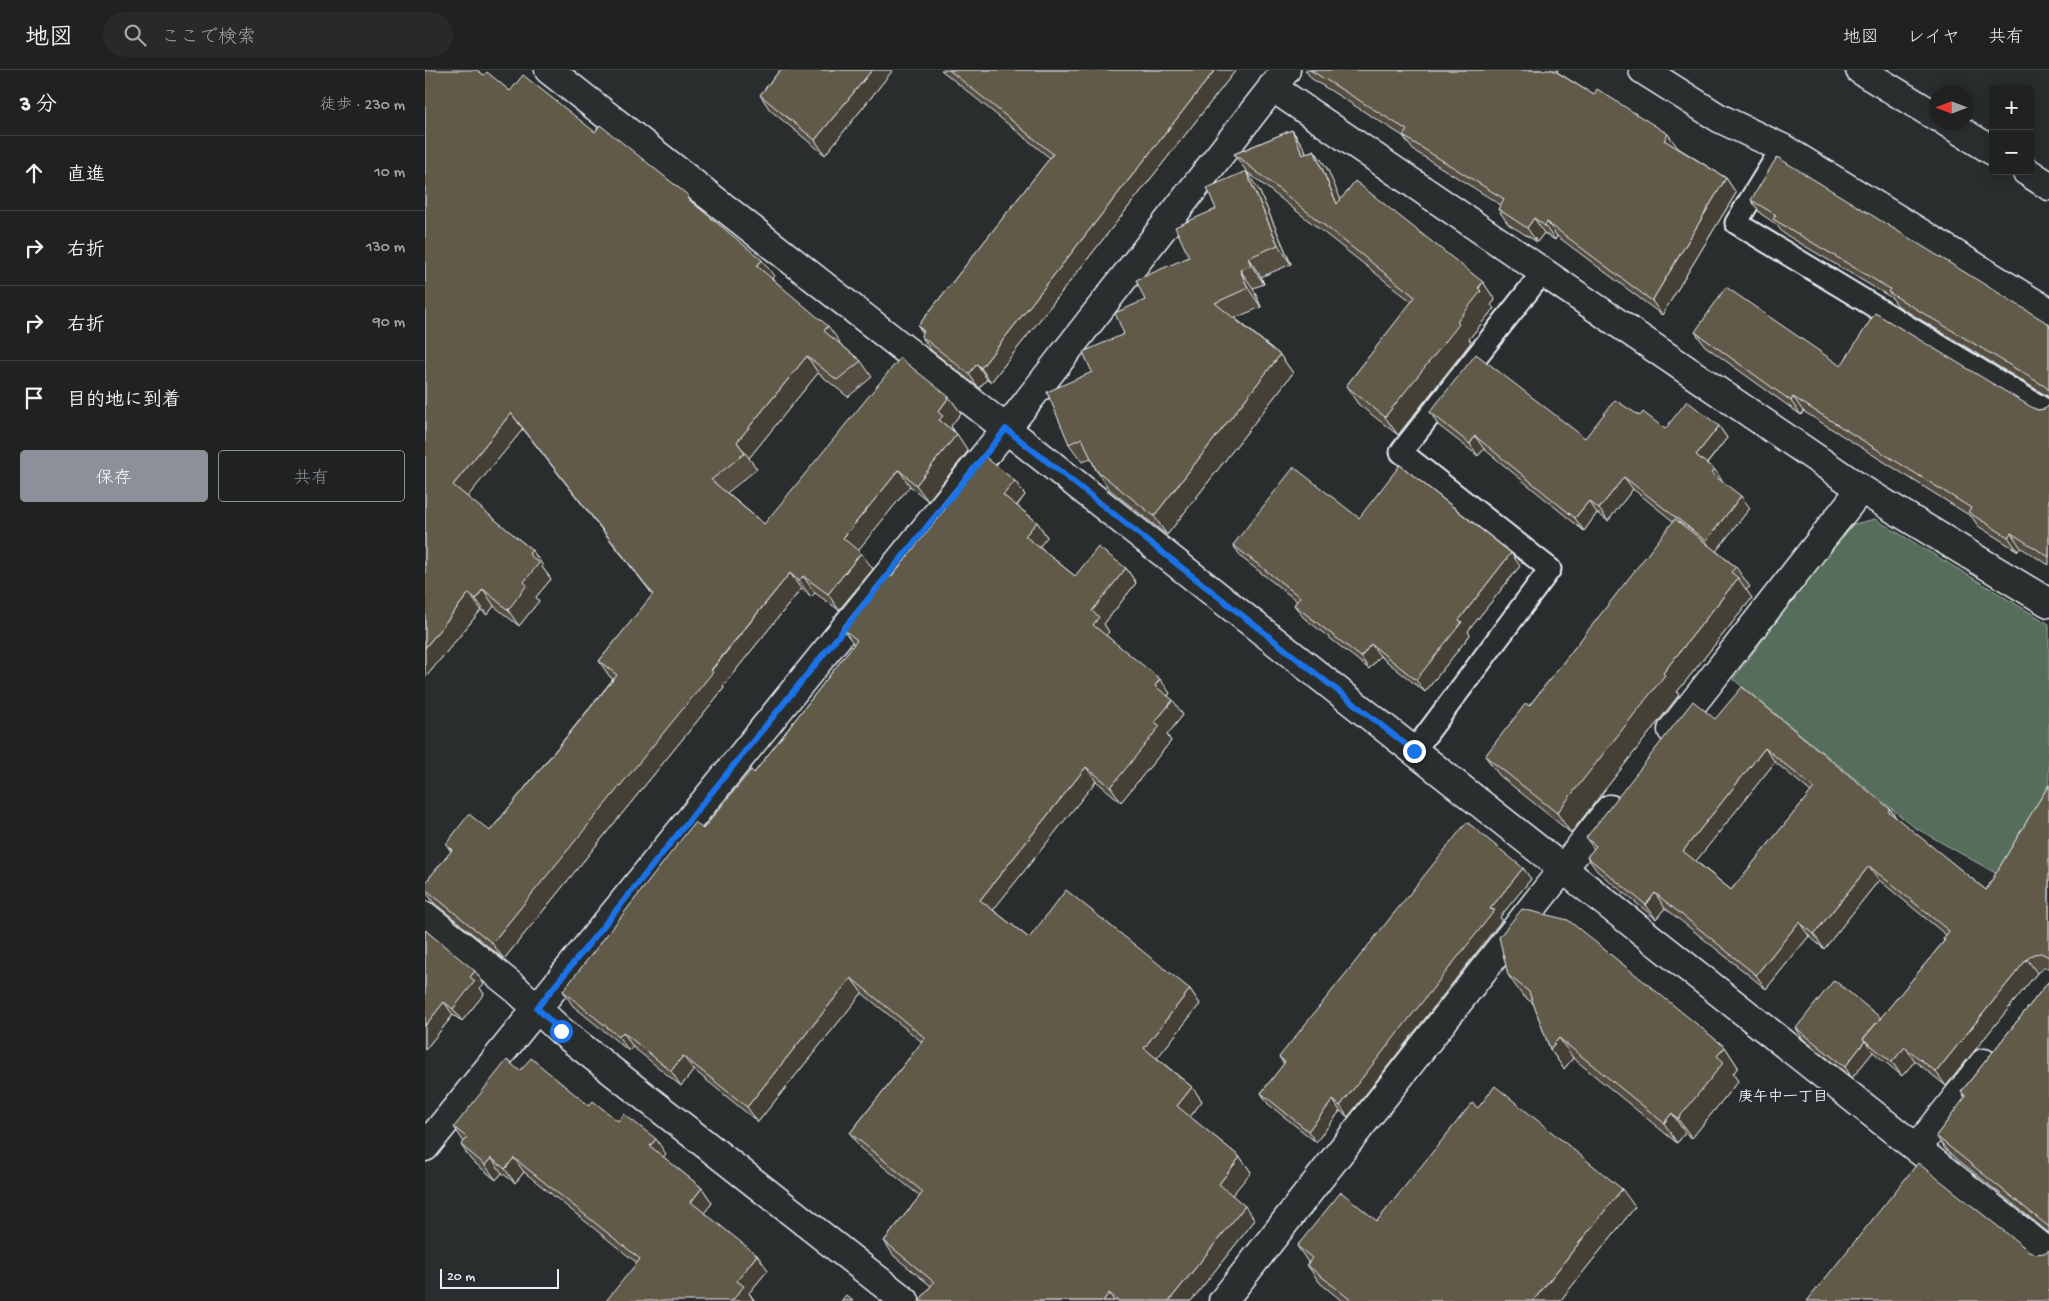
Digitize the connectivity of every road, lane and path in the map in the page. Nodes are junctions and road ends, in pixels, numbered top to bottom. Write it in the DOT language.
graph roads {
  1 [pos="549,70"];
  2 [pos="1643,70"];
  3 [pos="1861,70"];
  4 [pos="1279,78"];
  5 [pos="1929,112"];
  6 [pos="1959,130"];
  7 [pos="1782,148"];
  8 [pos="1989,149"];
  9 [pos="2031,175"];
  10 [pos="2049,186"];
  11 [pos="1543,272"];
  12 [pos="2049,312"];
  13 [pos="2049,412"];
  14 [pos="1006,429"];
  15 [pos="1861,490"];
  16 [pos="2049,603"];
  17 [pos="1414,751"];
  18 [pos="1654,753"];
  19 [pos="1624,792"];
  20 [pos="1563,869"];
  21 [pos="425,916"];
  22 [pos="537,1008"];
  23 [pos="2001,1043"];
  24 [pos="425,1147"];
  25 [pos="1917,1148"];
  26 [pos="2049,1253"];
  27 [pos="905,1301"];
  28 [pos="1223,1301"];
  1 -- 14 [label="street"];
  2 -- 7 [label="street"];
  3 -- 5 [label="street"];
  4 -- 11 [label="street"];
  4 -- 14 [label="street"];
  6 -- 8 [label="street"];
  7 -- 12 [label="street"];
  7 -- 13 [label="lane"];
  9 -- 10 [label="street"];
  11 -- 15 [label="street"];
  11 -- 17 [label="lane"];
  14 -- 17 [label="street"];
  14 -- 22 [label="street"];
  15 -- 16 [label="street"];
  15 -- 18 [label="street"];
  17 -- 20 [label="street"];
  19 -- 20 [label="street"];
  20 -- 25 [label="street"];
  20 -- 28 [label="street"];
  21 -- 22 [label="street"];
  22 -- 24 [label="street"];
  22 -- 27 [label="street"];
  23 -- 25 [label="street"];
  25 -- 26 [label="street"];
}
